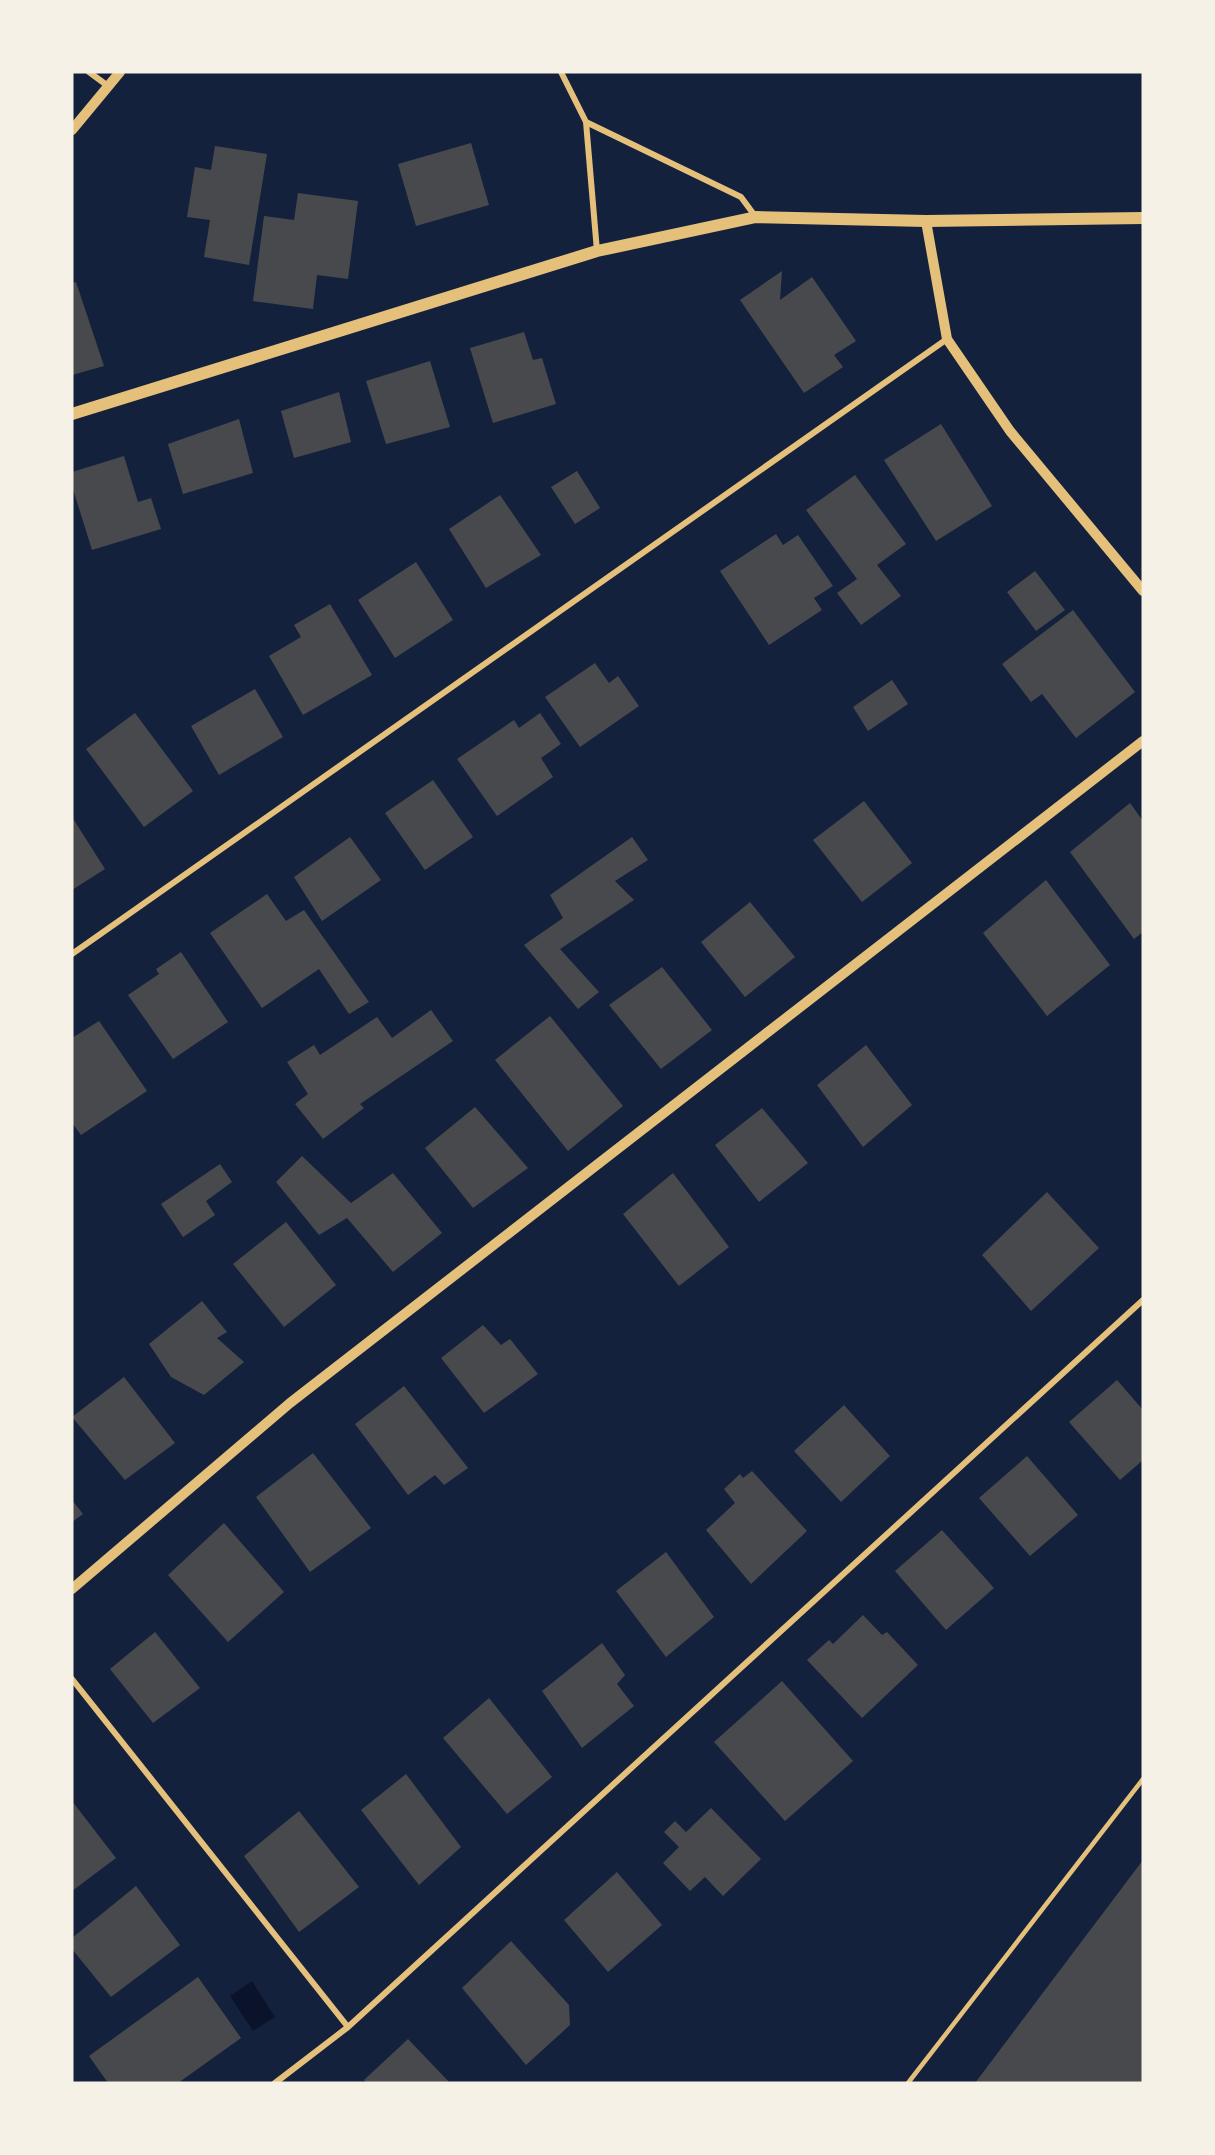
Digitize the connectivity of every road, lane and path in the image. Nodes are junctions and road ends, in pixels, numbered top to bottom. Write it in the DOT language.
graph roads {
  1 [pos="89,72"];
  2 [pos="120,72"];
  3 [pos="561,72"];
  4 [pos="108,87"];
  5 [pos="586,122"];
  6 [pos="72,130"];
  7 [pos="756,216"];
  8 [pos="1143,218"];
  9 [pos="926,221"];
  10 [pos="597,251"];
  11 [pos="947,339"];
  12 [pos="72,414"];
  13 [pos="1143,591"];
  14 [pos="1143,741"];
  15 [pos="72,954"];
  16 [pos="1143,1300"];
  17 [pos="72,1589"];
  18 [pos="72,1679"];
  19 [pos="1143,1779"];
  20 [pos="348,2027"];
  21 [pos="275,2083"];
  22 [pos="908,2083"];
  1 -- 4 [label="street"];
  2 -- 4 [label="street"];
  3 -- 5 [label="street"];
  4 -- 6 [label="street"];
  5 -- 7 [label="street"];
  5 -- 10 [label="street"];
  7 -- 9 [label="main road"];
  7 -- 10 [label="main road"];
  8 -- 9 [label="main road"];
  9 -- 11 [label="street"];
  10 -- 12 [label="main road"];
  11 -- 13 [label="street"];
  11 -- 15 [label="street"];
  14 -- 17 [label="street"];
  16 -- 20 [label="street"];
  18 -- 20 [label="street"];
  19 -- 22 [label="lane"];
  20 -- 21 [label="street"];
}
